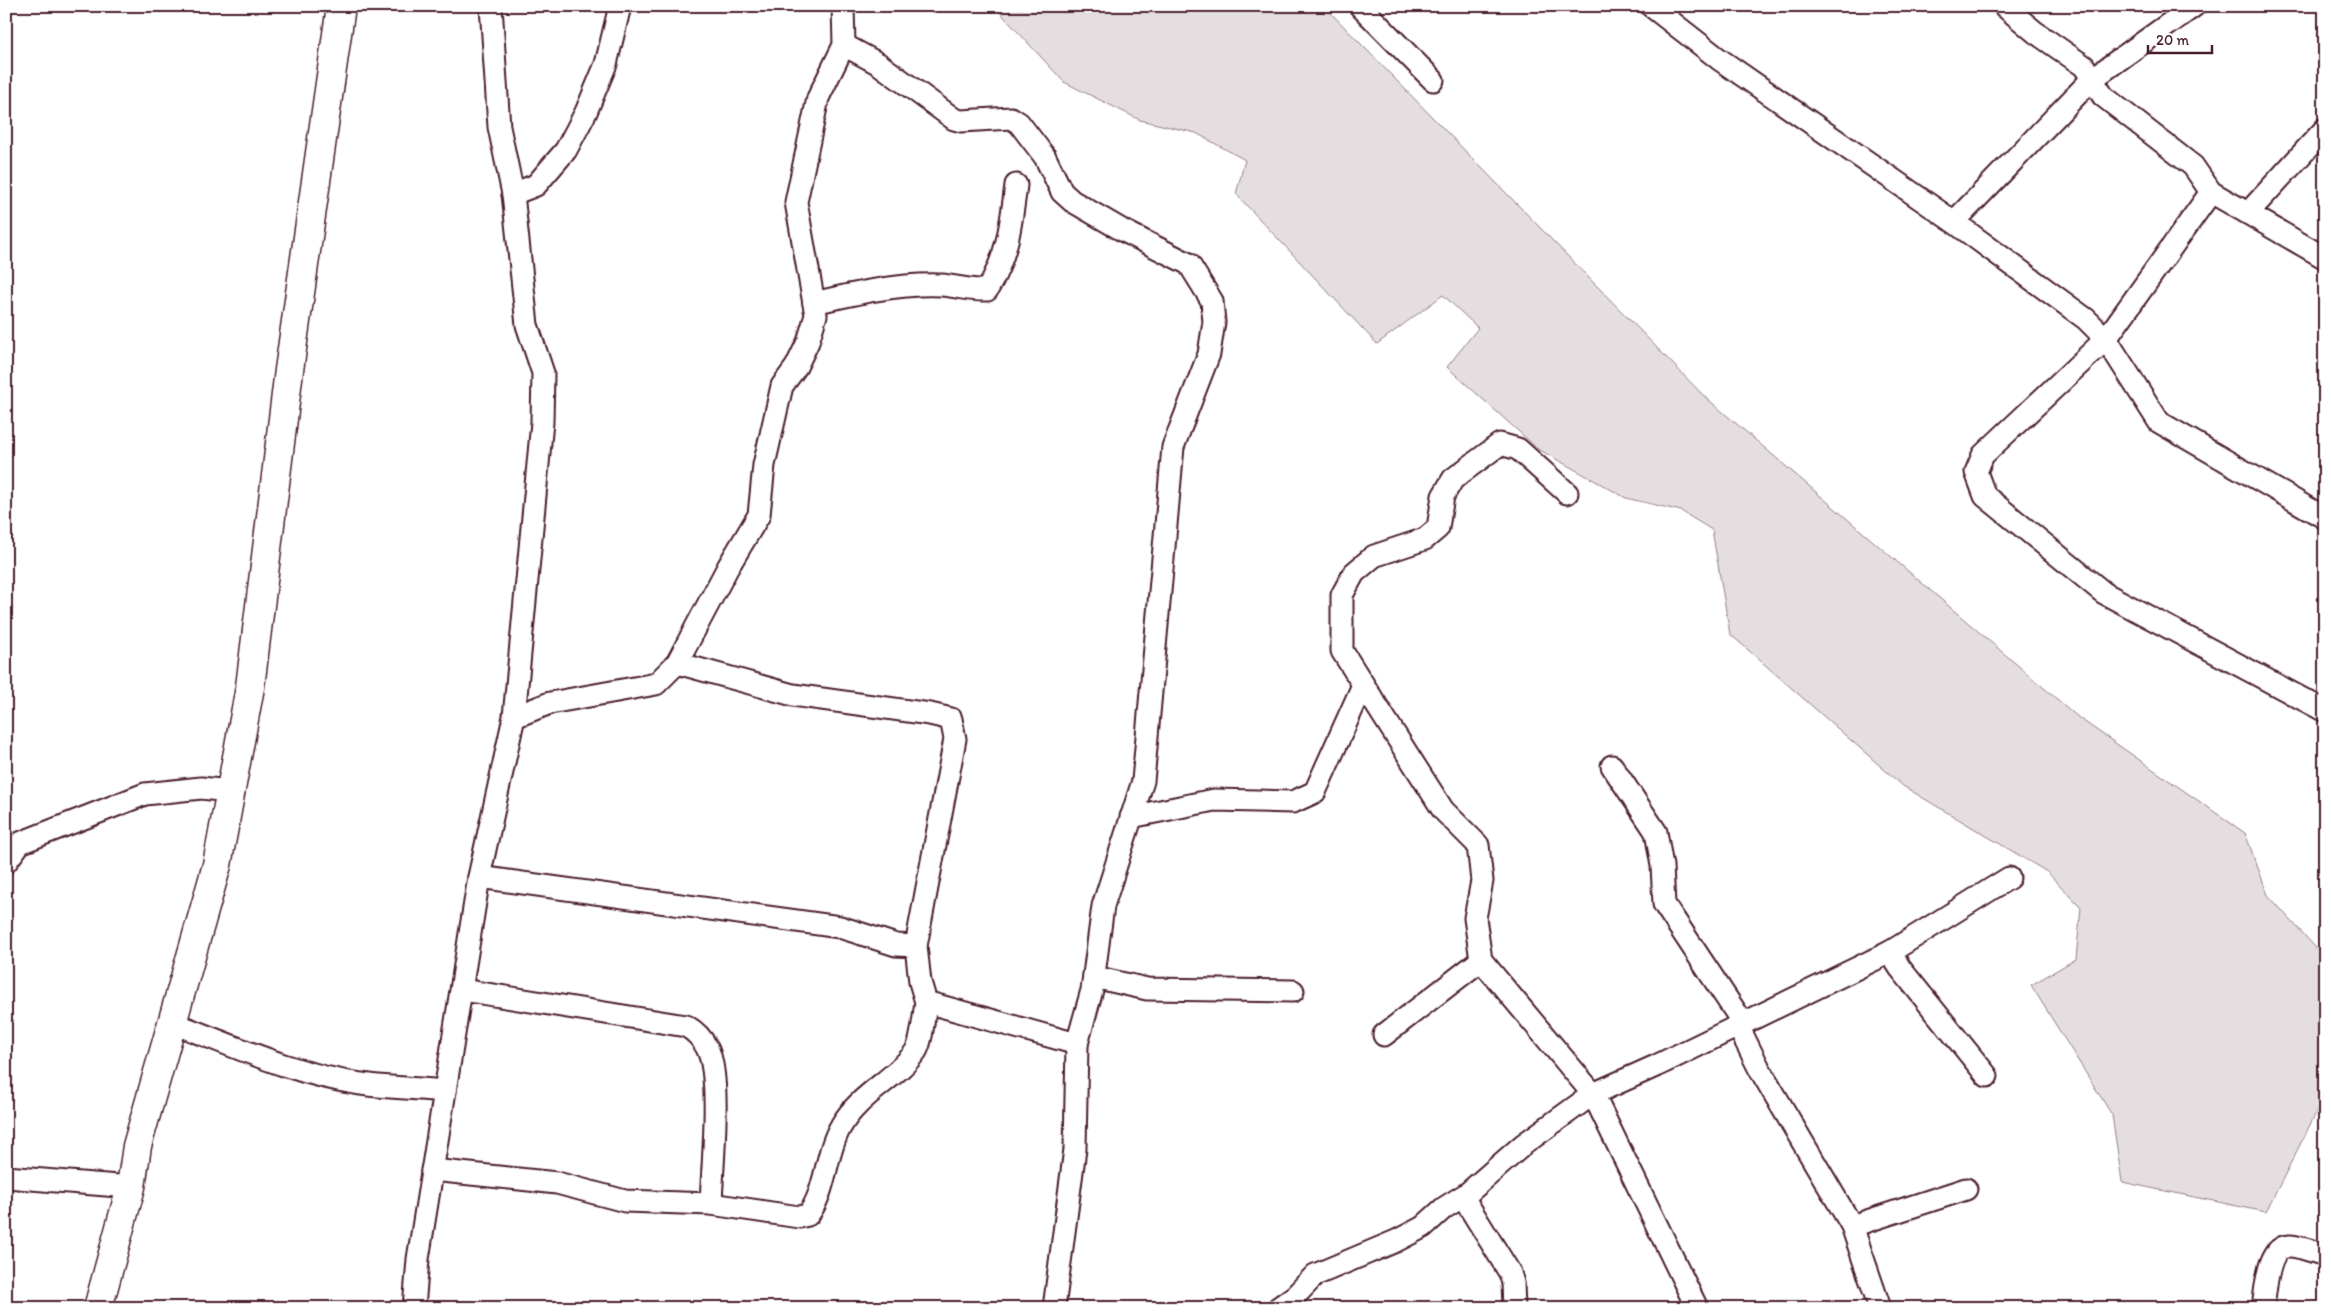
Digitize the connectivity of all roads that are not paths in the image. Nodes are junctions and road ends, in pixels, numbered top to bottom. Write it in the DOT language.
graph roads {
  1 [pos="341,6"];
  2 [pos="491,6"];
  3 [pos="620,6"];
  4 [pos="843,6"];
  5 [pos="1360,6"];
  6 [pos="1651,6"];
  7 [pos="2004,6"];
  8 [pos="2194,6"];
  9 [pos="844,45"];
  10 [pos="2092,79"];
  11 [pos="1433,80"];
  12 [pos="2325,128"];
  13 [pos="1016,185"];
  14 [pos="2211,192"];
  15 [pos="513,194"];
  16 [pos="2248,213"];
  17 [pos="1954,222"];
  18 [pos="2325,258"];
  19 [pos="814,303"];
  20 [pos="2106,339"];
  21 [pos="1567,493"];
  22 [pos="2325,518"];
  23 [pos="678,664"];
  24 [pos="1363,685"];
  25 [pos="2325,711"];
  26 [pos="514,717"];
  27 [pos="1612,766"];
  28 [pos="230,791"];
  29 [pos="1131,817"];
  30 [pos="13,840"];
  31 [pos="6,862"];
  32 [pos="479,877"];
  33 [pos="2009,878"];
  34 [pos="916,946"];
  35 [pos="1890,952"];
  36 [pos="1481,960"];
  37 [pos="1094,977"];
  38 [pos="462,990"];
  39 [pos="1293,991"];
  40 [pos="926,1002"];
  41 [pos="174,1023"];
  42 [pos="1741,1025"];
  43 [pos="1384,1035"];
  44 [pos="1078,1044"];
  45 [pos="1987,1076"];
  46 [pos="445,1091"];
  47 [pos="1593,1094"];
  48 [pos="432,1170"];
  49 [pos="6,1177"];
  50 [pos="131,1187"];
  51 [pos="1966,1189"];
  52 [pos="1463,1197"];
  53 [pos="712,1204"];
  54 [pos="1852,1226"];
  55 [pos="2325,1255"];
  56 [pos="1291,1304"];
  57 [pos="98,1308"];
  58 [pos="414,1308"];
  59 [pos="1054,1308"];
  60 [pos="1514,1308"];
  61 [pos="1697,1308"];
  62 [pos="1880,1308"];
  63 [pos="2263,1308"];
  1 -- 28 [label="street"];
  2 -- 15 [label="street"];
  3 -- 15 [label="street"];
  4 -- 9 [label="street"];
  5 -- 11 [label="street"];
  6 -- 17 [label="street"];
  7 -- 10 [label="street"];
  8 -- 10 [label="street"];
  9 -- 19 [label="street"];
  9 -- 29 [label="street"];
  10 -- 14 [label="street"];
  10 -- 17 [label="street"];
  12 -- 16 [label="street"];
  13 -- 19 [label="street"];
  14 -- 16 [label="street"];
  14 -- 20 [label="street"];
  15 -- 26 [label="street"];
  16 -- 18 [label="street"];
  17 -- 20 [label="street"];
  19 -- 23 [label="street"];
  20 -- 22 [label="street"];
  20 -- 25 [label="street"];
  21 -- 24 [label="street"];
  23 -- 26 [label="street"];
  23 -- 34 [label="street"];
  24 -- 29 [label="street"];
  24 -- 36 [label="street"];
  26 -- 32 [label="street"];
  27 -- 42 [label="street"];
  28 -- 30 [label="street"];
  28 -- 41 [label="street"];
  29 -- 37 [label="street"];
  30 -- 31 [label="street"];
  32 -- 34 [label="street"];
  32 -- 38 [label="street"];
  33 -- 35 [label="street"];
  34 -- 40 [label="street"];
  35 -- 42 [label="street"];
  35 -- 45 [label="street"];
  36 -- 43 [label="street"];
  36 -- 47 [label="street"];
  37 -- 39 [label="street"];
  37 -- 44 [label="street"];
  38 -- 46 [label="street"];
  38 -- 53 [label="street"];
  40 -- 44 [label="street"];
  40 -- 53 [label="street"];
  41 -- 46 [label="street"];
  41 -- 50 [label="street"];
  42 -- 47 [label="street"];
  42 -- 54 [label="street"];
  44 -- 59 [label="street"];
  46 -- 48 [label="street"];
  47 -- 52 [label="street"];
  47 -- 61 [label="street"];
  48 -- 53 [label="street"];
  48 -- 58 [label="street"];
  49 -- 50 [label="street"];
  50 -- 57 [label="street"];
  51 -- 54 [label="street"];
  52 -- 56 [label="street"];
  52 -- 60 [label="street"];
  54 -- 62 [label="street"];
  55 -- 63 [label="street"];
}
